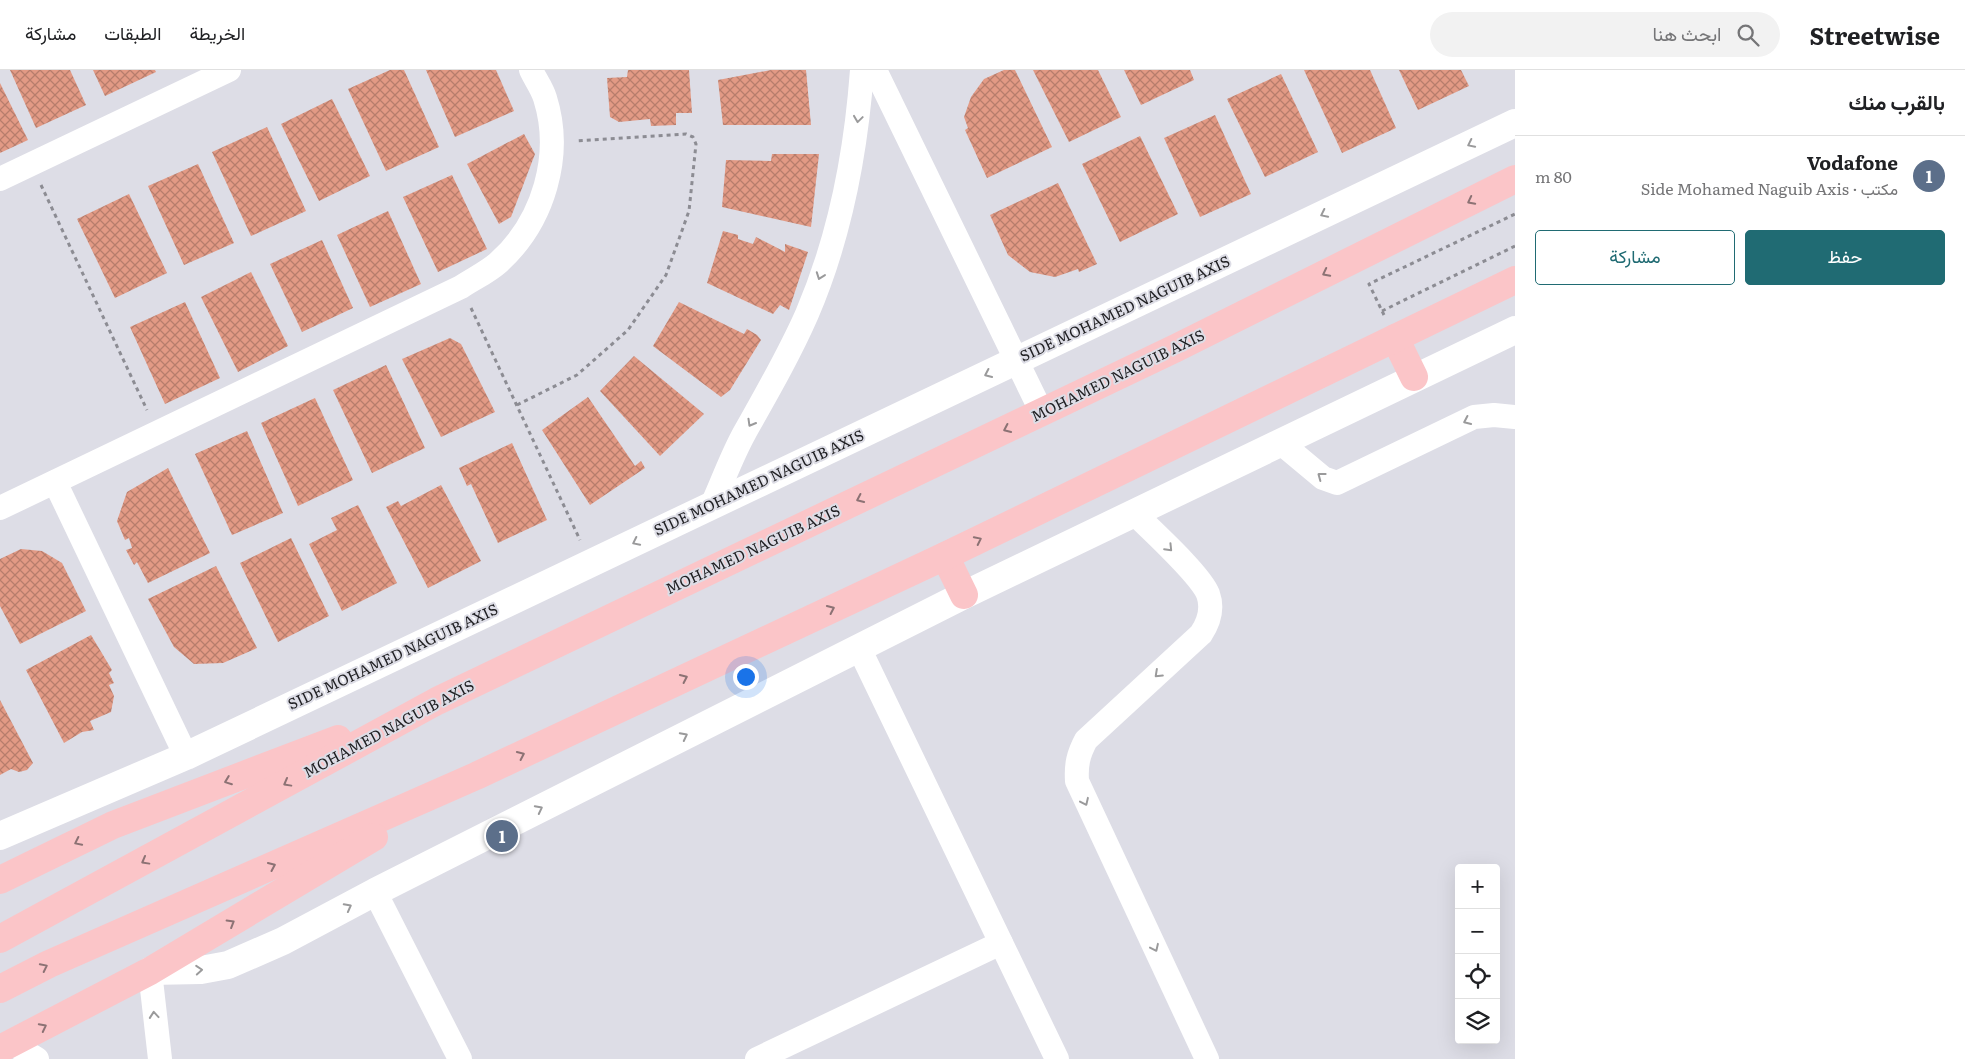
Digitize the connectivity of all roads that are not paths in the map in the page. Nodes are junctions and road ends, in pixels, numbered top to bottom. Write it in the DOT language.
graph roads {
  1 [pos="229,70"];
  2 [pos="531,70"];
  3 [pos="879,72"];
  4 [pos="1515,123"];
  5 [pos="0,179"];
  6 [pos="1515,179"];
  7 [pos="1515,280"];
  8 [pos="1515,330"];
  9 [pos="1395,338"];
  10 [pos="1017,360"];
  11 [pos="1414,377"];
  12 [pos="1042,413"];
  13 [pos="1515,417"];
  14 [pos="1281,442"];
  15 [pos="55,482"];
  16 [pos="712,505"];
  17 [pos="0,508"];
  18 [pos="1134,513"];
  19 [pos="945,556"];
  20 [pos="964,595"];
  21 [pos="859,648"];
  22 [pos="437,701"];
  23 [pos="186,756"];
  24 [pos="476,776"];
  25 [pos="0,836"];
  26 [pos="0,880"];
  27 [pos="375,892"];
  28 [pos="0,939"];
  29 [pos="1001,943"];
  30 [pos="150,971"];
  31 [pos="0,988"];
  32 [pos="6,1046"];
  33 [pos="37,1059"];
  34 [pos="160,1059"];
  35 [pos="460,1059"];
  36 [pos="757,1059"];
  37 [pos="1057,1059"];
  38 [pos="1207,1059"];
  1 -- 5 [label="street"];
  2 -- 15 [label="street"];
  3 -- 10 [label="street"];
  3 -- 16 [label="street, one-way"];
  4 -- 10 [label="street, SIDE MOHAMED NAGUIB AXIS, one-way"];
  6 -- 12 [label="main road, MOHAMED NAGUIB AXIS, one-way"];
  7 -- 9 [label="main road"];
  8 -- 11 [label="street"];
  9 -- 11 [label="main road"];
  19 -- 9 [label="main road, one-way"];
  10 -- 12 [label="street"];
  10 -- 16 [label="street, SIDE MOHAMED NAGUIB AXIS, one-way"];
  11 -- 14 [label="street"];
  12 -- 22 [label="main road, MOHAMED NAGUIB AXIS, one-way"];
  13 -- 14 [label="street, one-way"];
  14 -- 18 [label="street"];
  15 -- 17 [label="street"];
  15 -- 23 [label="street"];
  16 -- 23 [label="street, SIDE MOHAMED NAGUIB AXIS, one-way"];
  18 -- 20 [label="street"];
  18 -- 38 [label="street, one-way"];
  19 -- 20 [label="main road"];
  24 -- 19 [label="main road, one-way"];
  20 -- 21 [label="street"];
  27 -- 21 [label="street, one-way"];
  21 -- 29 [label="street"];
  22 -- 26 [label="main road, one-way"];
  22 -- 28 [label="main road, MOHAMED NAGUIB AXIS, one-way"];
  23 -- 25 [label="street, SIDE MOHAMED NAGUIB AXIS"];
  30 -- 24 [label="main road, one-way"];
  31 -- 24 [label="main road, one-way"];
  30 -- 27 [label="street, one-way"];
  27 -- 35 [label="street"];
  29 -- 36 [label="street"];
  29 -- 37 [label="street"];
  32 -- 30 [label="main road, one-way"];
  34 -- 30 [label="street, one-way"];
  32 -- 33 [label="street"];
}
